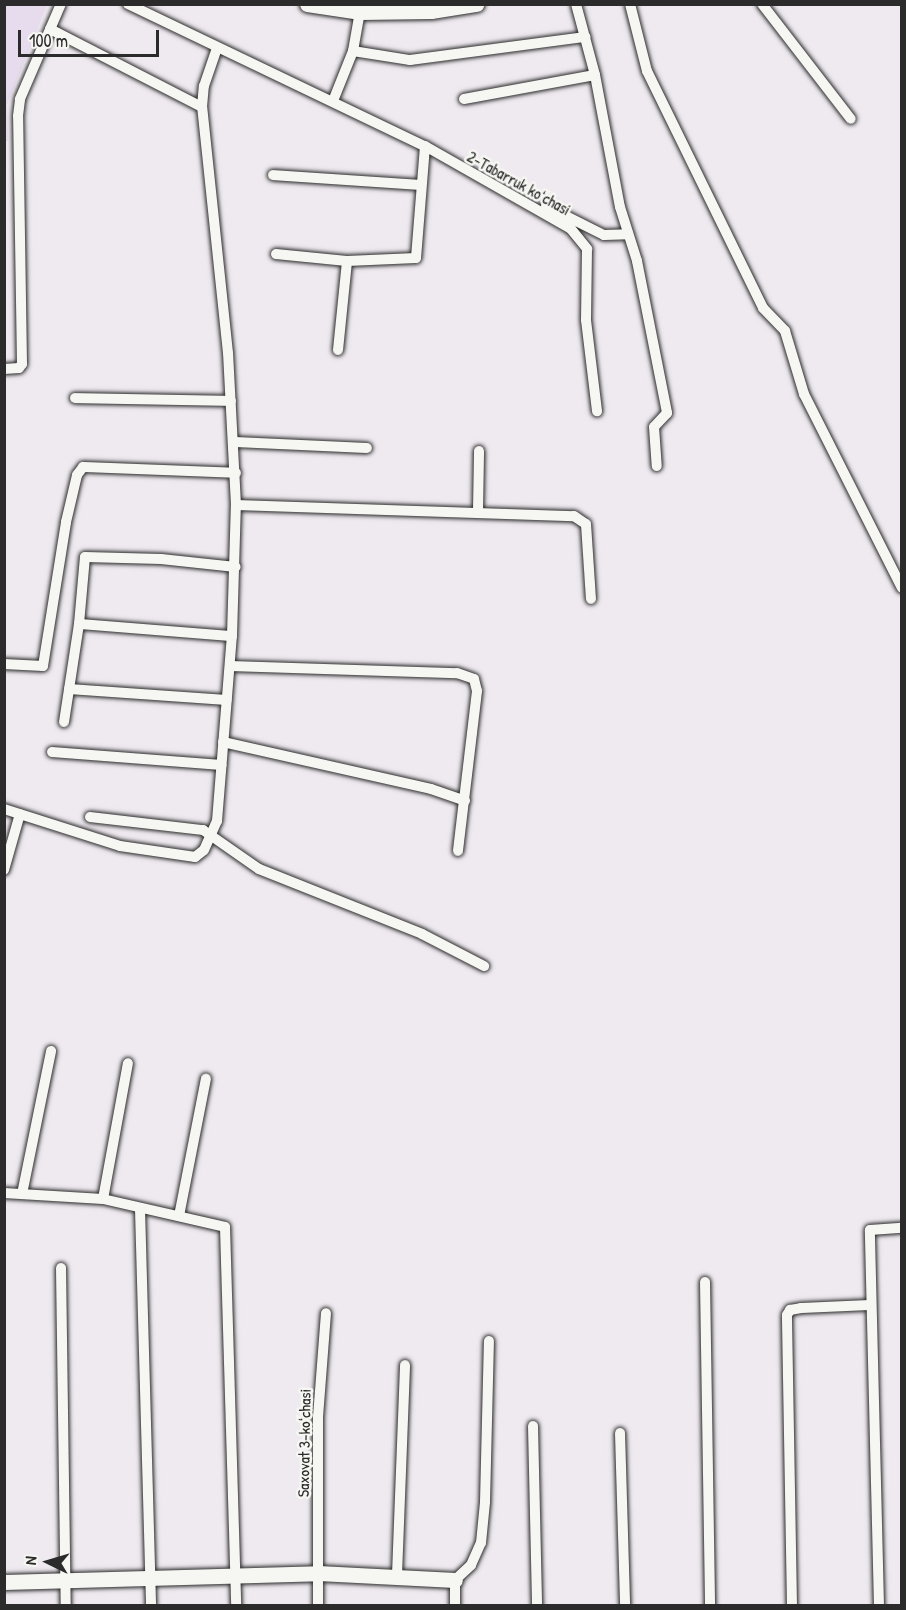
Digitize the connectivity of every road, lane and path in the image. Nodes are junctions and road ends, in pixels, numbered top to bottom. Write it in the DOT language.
graph roads {
  1 [pos="61,4"];
  2 [pos="128,4"];
  3 [pos="307,4"];
  4 [pos="476,4"];
  5 [pos="576,4"];
  6 [pos="630,4"];
  7 [pos="762,4"];
  8 [pos="391,8"];
  9 [pos="360,12"];
  10 [pos="50,29"];
  11 [pos="585,37"];
  12 [pos="217,48"];
  13 [pos="353,51"];
  14 [pos="596,75"];
  15 [pos="464,99"];
  16 [pos="333,101"];
  17 [pos="202,107"];
  18 [pos="851,119"];
  19 [pos="425,146"];
  20 [pos="444,160"];
  21 [pos="273,175"];
  22 [pos="420,185"];
  23 [pos="628,234"];
  24 [pos="276,254"];
  25 [pos="347,261"];
  26 [pos="338,350"];
  27 [pos="4,369"];
  28 [pos="75,398"];
  29 [pos="231,401"];
  30 [pos="597,411"];
  31 [pos="235,442"];
  32 [pos="367,448"];
  33 [pos="479,451"];
  34 [pos="657,466"];
  35 [pos="236,473"];
  36 [pos="237,505"];
  37 [pos="478,511"];
  38 [pos="236,567"];
  39 [pos="902,588"];
  40 [pos="591,599"];
  41 [pos="79,624"];
  42 [pos="232,636"];
  43 [pos="4,664"];
  44 [pos="230,666"];
  45 [pos="69,688"];
  46 [pos="227,700"];
  47 [pos="64,722"];
  48 [pos="224,742"];
  49 [pos="52,752"];
  50 [pos="222,765"];
  51 [pos="465,801"];
  52 [pos="4,808"];
  53 [pos="20,814"];
  54 [pos="90,817"];
  55 [pos="213,834"];
  56 [pos="458,851"];
  57 [pos="4,870"];
  58 [pos="484,966"];
  59 [pos="51,1051"];
  60 [pos="128,1063"];
  61 [pos="206,1079"];
  62 [pos="4,1193"];
  63 [pos="22,1194"];
  64 [pos="103,1199"];
  65 [pos="140,1209"];
  66 [pos="179,1216"];
  67 [pos="902,1228"];
  68 [pos="61,1268"];
  69 [pos="705,1282"];
  70 [pos="870,1305"];
  71 [pos="326,1313"];
  72 [pos="489,1341"];
  73 [pos="405,1365"];
  74 [pos="533,1426"];
  75 [pos="620,1433"];
  76 [pos="318,1573"];
  77 [pos="235,1574"];
  78 [pos="397,1575"];
  79 [pos="150,1577"];
  80 [pos="455,1580"];
  81 [pos="65,1581"];
  82 [pos="4,1582"];
  83 [pos="66,1605"];
  84 [pos="151,1605"];
  85 [pos="236,1605"];
  86 [pos="318,1605"];
  87 [pos="455,1605"];
  88 [pos="537,1605"];
  89 [pos="625,1605"];
  90 [pos="710,1605"];
  91 [pos="792,1605"];
  92 [pos="879,1605"];
  1 -- 10 [label="street"];
  2 -- 12 [label="street, 2-Tabarruk koʻchasi"];
  3 -- 9 [label="street"];
  4 -- 8 [label="street"];
  5 -- 11 [label="street"];
  6 -- 39 [label="street"];
  7 -- 18 [label="street"];
  8 -- 9 [label="street"];
  9 -- 13 [label="street"];
  10 -- 17 [label="street"];
  10 -- 27 [label="street"];
  11 -- 13 [label="street"];
  11 -- 14 [label="street"];
  12 -- 16 [label="street, 2-Tabarruk koʻchasi"];
  12 -- 17 [label="street"];
  13 -- 16 [label="street"];
  14 -- 15 [label="street"];
  14 -- 23 [label="street"];
  16 -- 19 [label="street, 2-Tabarruk koʻchasi"];
  17 -- 29 [label="street"];
  19 -- 20 [label="street, 2-Tabarruk koʻchasi"];
  19 -- 22 [label="street"];
  20 -- 23 [label="street, 2-Tabarruk koʻchasi"];
  20 -- 30 [label="street, 2-Tabarruk koʻchasi"];
  21 -- 22 [label="street"];
  22 -- 25 [label="street"];
  23 -- 34 [label="street"];
  24 -- 25 [label="street"];
  25 -- 26 [label="street"];
  28 -- 29 [label="street"];
  29 -- 31 [label="street"];
  31 -- 32 [label="street"];
  31 -- 35 [label="street"];
  33 -- 37 [label="street"];
  35 -- 36 [label="street"];
  35 -- 43 [label="street"];
  36 -- 37 [label="street"];
  36 -- 38 [label="street"];
  37 -- 40 [label="street"];
  38 -- 41 [label="street"];
  38 -- 42 [label="street"];
  41 -- 42 [label="street"];
  41 -- 45 [label="street"];
  42 -- 44 [label="street"];
  44 -- 46 [label="street"];
  44 -- 51 [label="street"];
  45 -- 46 [label="street"];
  45 -- 47 [label="street"];
  46 -- 48 [label="street"];
  48 -- 50 [label="street"];
  48 -- 51 [label="street"];
  49 -- 50 [label="street"];
  50 -- 55 [label="street"];
  51 -- 56 [label="street"];
  52 -- 53 [label="street"];
  53 -- 55 [label="street"];
  53 -- 57 [label="street"];
  54 -- 55 [label="street"];
  55 -- 58 [label="street"];
  59 -- 63 [label="street"];
  60 -- 64 [label="street"];
  61 -- 66 [label="street"];
  62 -- 63 [label="street"];
  63 -- 64 [label="street"];
  64 -- 65 [label="street"];
  65 -- 66 [label="street"];
  65 -- 79 [label="street"];
  66 -- 77 [label="street"];
  67 -- 70 [label="street"];
  68 -- 81 [label="street"];
  69 -- 90 [label="street"];
  70 -- 91 [label="street"];
  70 -- 92 [label="street"];
  71 -- 76 [label="street, Saxovat 3-koʻchasi"];
  72 -- 80 [label="street"];
  73 -- 78 [label="street"];
  74 -- 88 [label="street"];
  75 -- 89 [label="street"];
  76 -- 77 [label="street"];
  76 -- 78 [label="street"];
  76 -- 86 [label="street, Saxovat 3-koʻchasi"];
  77 -- 79 [label="street"];
  77 -- 85 [label="street"];
  78 -- 80 [label="street"];
  79 -- 81 [label="street"];
  79 -- 84 [label="street"];
  80 -- 87 [label="street"];
  81 -- 82 [label="street"];
  81 -- 83 [label="street"];
}
